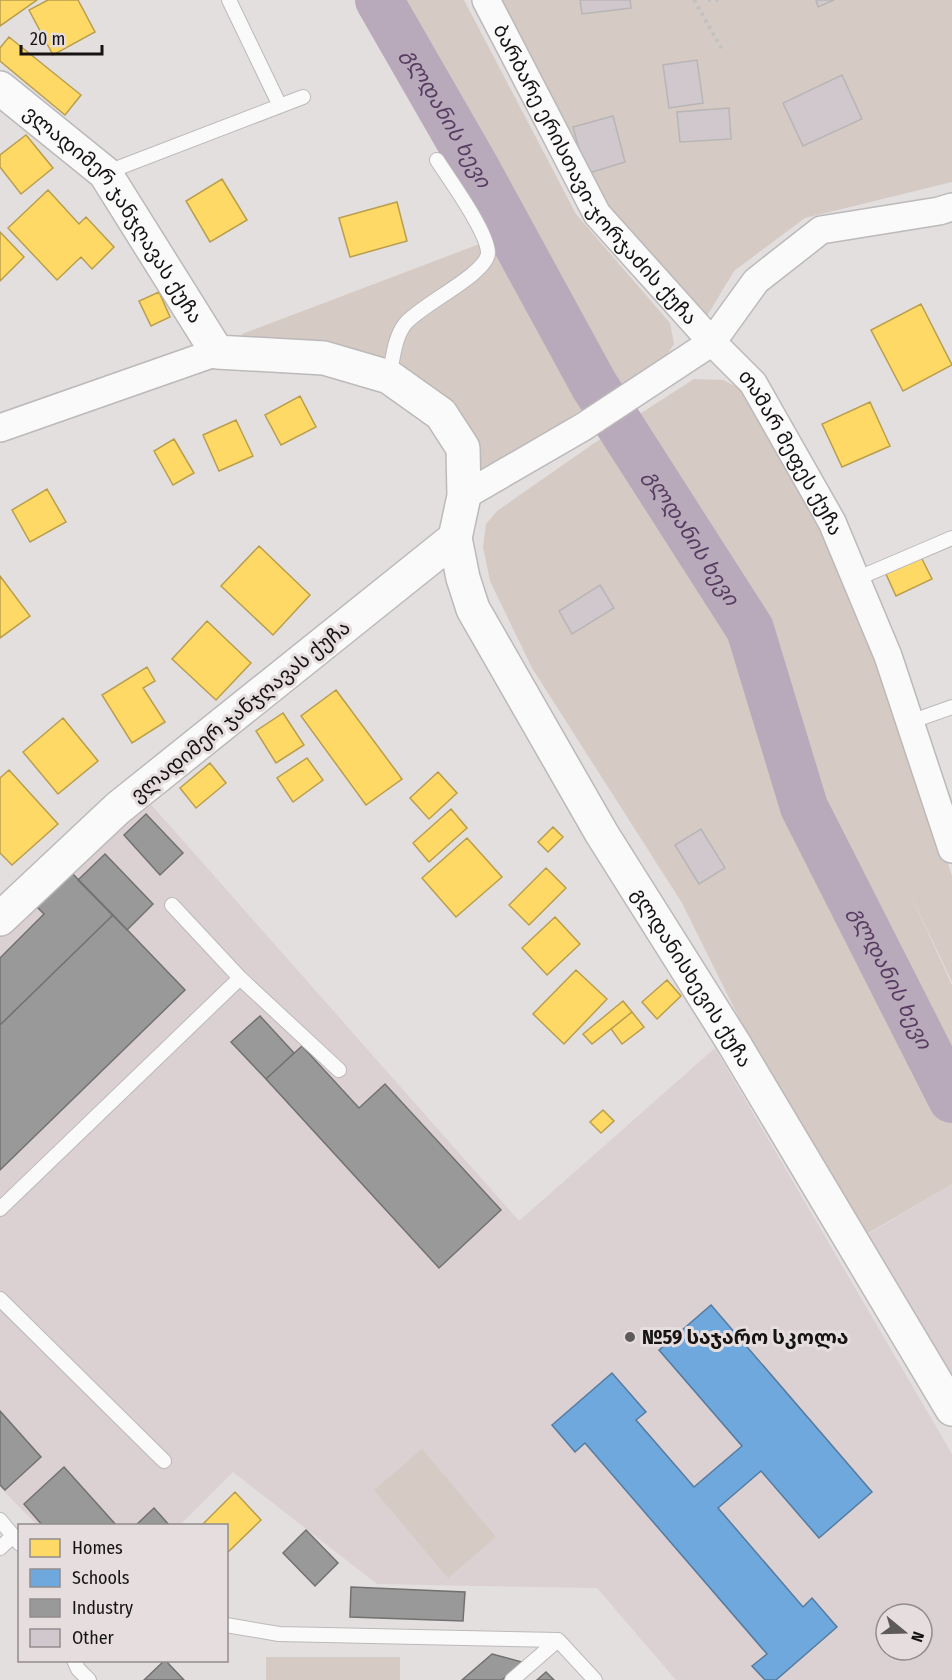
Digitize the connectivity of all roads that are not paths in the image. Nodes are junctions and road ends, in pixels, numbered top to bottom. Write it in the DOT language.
graph roads {
  1 [pos="229,0"];
  2 [pos="486,0"];
  3 [pos="0,88"];
  4 [pos="303,97"];
  5 [pos="280,106"];
  6 [pos="437,160"];
  7 [pos="105,173"];
  8 [pos="952,207"];
  9 [pos="712,342"];
  10 [pos="217,352"];
  11 [pos="389,377"];
  12 [pos="0,428"];
  13 [pos="464,496"];
  14 [pos="455,538"];
  15 [pos="952,538"];
  16 [pos="856,579"];
  17 [pos="952,707"];
  18 [pos="910,722"];
  19 [pos="952,849"];
  20 [pos="171,905"];
  21 [pos="0,920"];
  22 [pos="240,978"];
  23 [pos="339,1070"];
  24 [pos="0,1209"];
  25 [pos="0,1299"];
  26 [pos="952,1409"];
  27 [pos="164,1461"];
  28 [pos="0,1521"];
  29 [pos="16,1540"];
  30 [pos="0,1548"];
  31 [pos="228,1625"];
  32 [pos="558,1640"];
  33 [pos="75,1662"];
  34 [pos="89,1680"];
  35 [pos="512,1680"];
  36 [pos="596,1680"];
  1 -- 5 [label="lane"];
  2 -- 9 [label="street, ბარბარე ერისთავი-ჯორჯაძის ქუჩა"];
  3 -- 7 [label="street, ვლადიმერ ჯანჯღავას ქუჩა"];
  4 -- 5 [label="lane"];
  5 -- 7 [label="lane"];
  6 -- 11 [label="lane"];
  7 -- 10 [label="street, ვლადიმერ ჯანჯღავას ქუჩა"];
  8 -- 9 [label="street"];
  9 -- 13 [label="street"];
  9 -- 16 [label="street, თამარ მეფეს ქუჩა"];
  10 -- 11 [label="street, ვლადიმერ ჯანჯღავას ქუჩა"];
  10 -- 12 [label="street, ვლადიმერ ჯანჯღავას ქუჩა"];
  11 -- 13 [label="street, ვლადიმერ ჯანჯღავას ქუჩა"];
  13 -- 14 [label="street, ვლადიმერ ჯანჯღავას ქუჩა"];
  14 -- 21 [label="street, ვლადიმერ ჯანჯღავას ქუჩა"];
  14 -- 26 [label="street, გლდანისხევის ქუჩა"];
  15 -- 16 [label="lane"];
  16 -- 18 [label="street, თამარ მეფეს ქუჩა"];
  17 -- 18 [label="lane"];
  18 -- 19 [label="street, თამარ მეფეს ქუჩა"];
  20 -- 22 [label="lane"];
  22 -- 23 [label="lane"];
  22 -- 24 [label="lane"];
  25 -- 27 [label="lane"];
  28 -- 29 [label="lane"];
  29 -- 30 [label="lane"];
  31 -- 32 [label="lane"];
  32 -- 35 [label="lane"];
  32 -- 36 [label="lane"];
  33 -- 34 [label="lane"];
}
